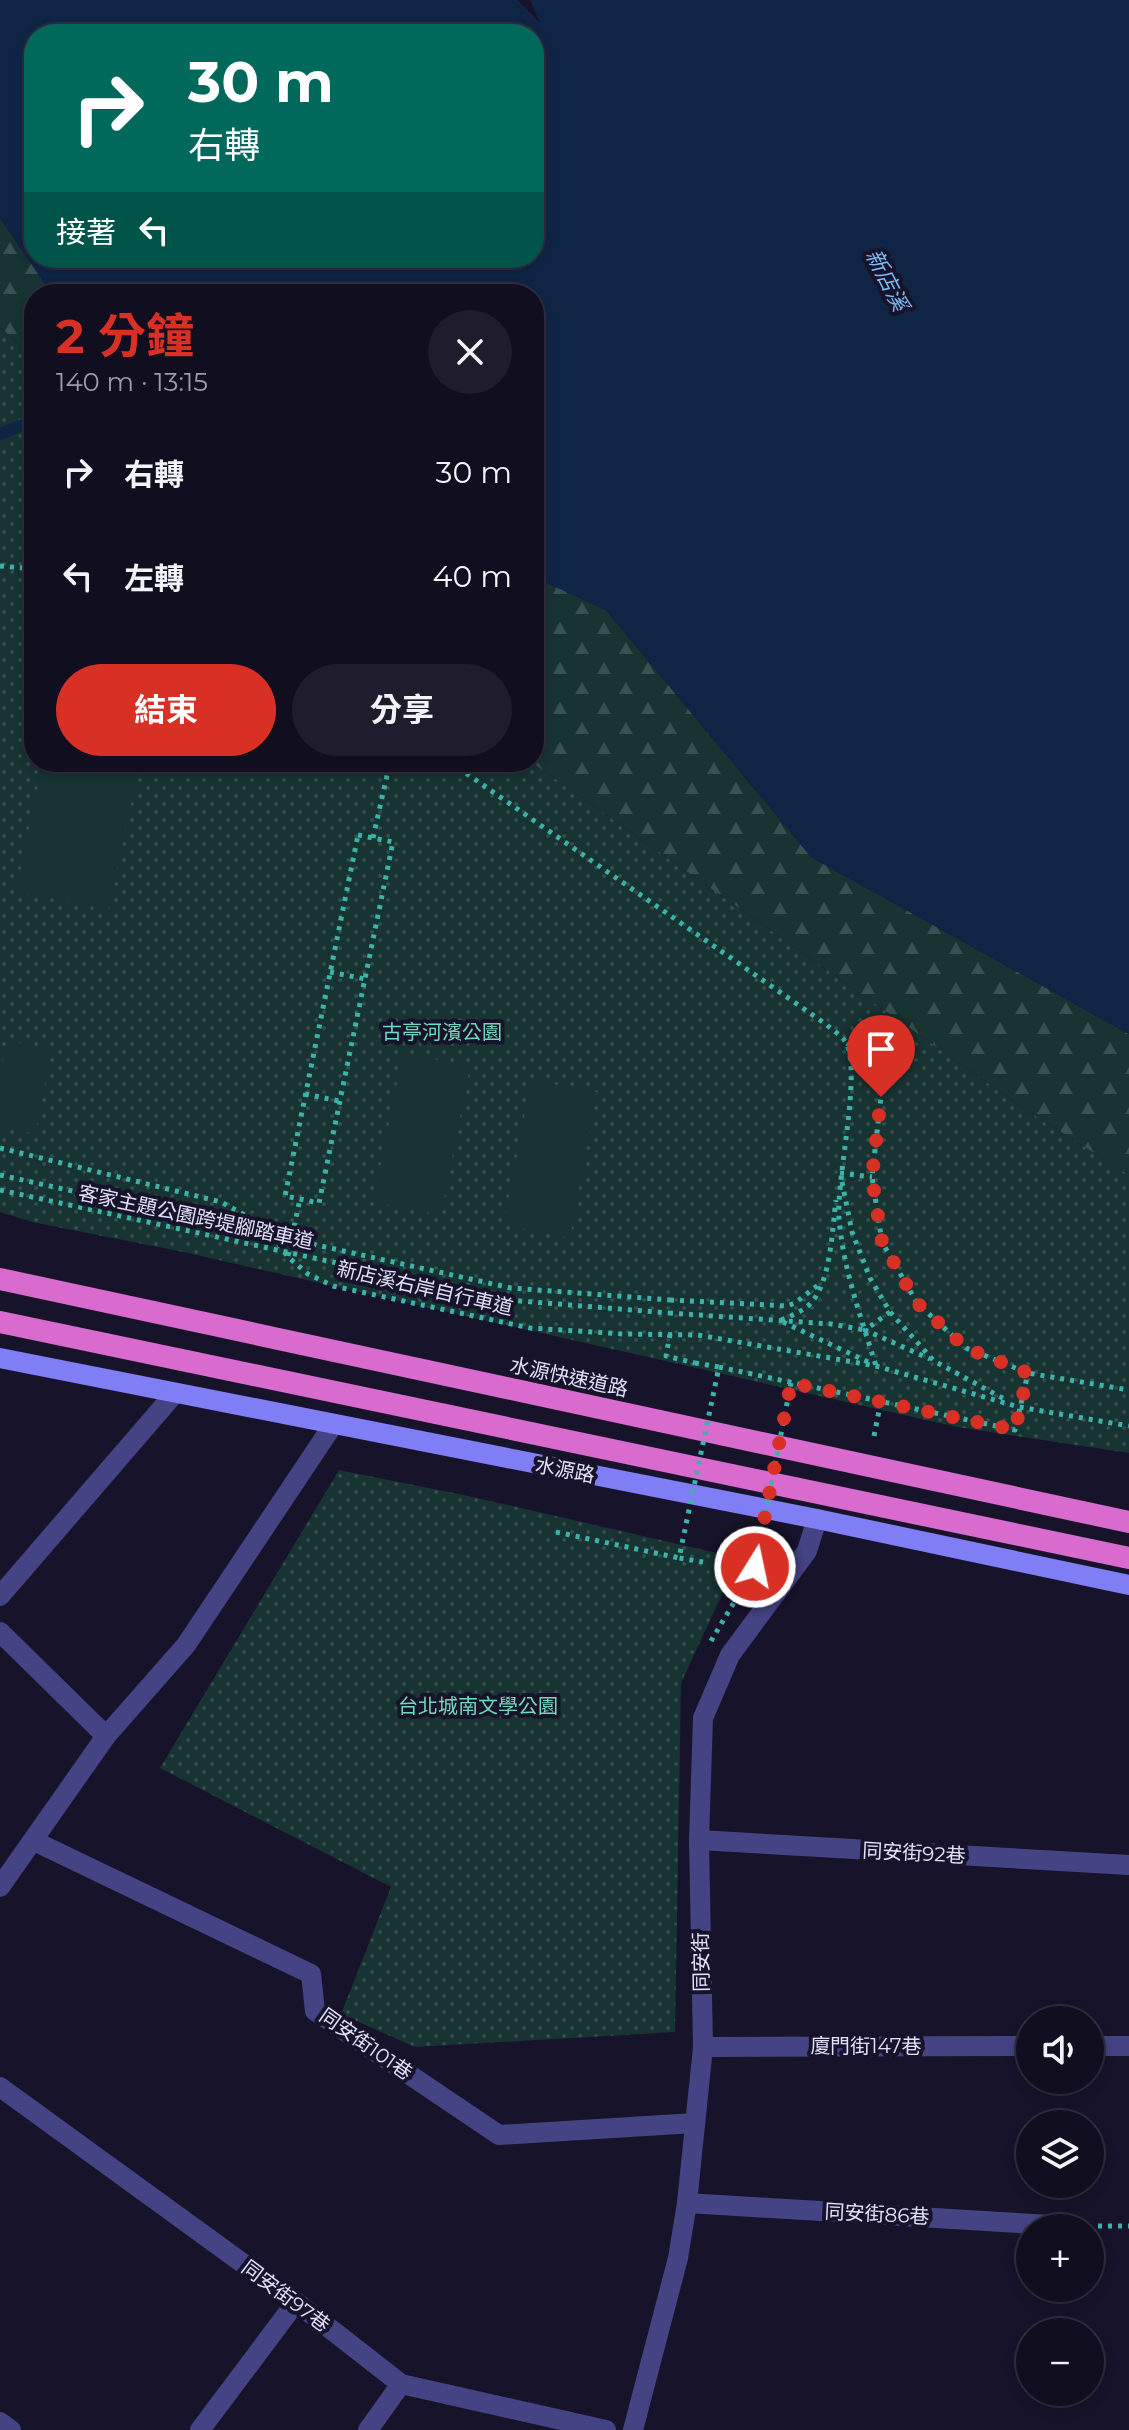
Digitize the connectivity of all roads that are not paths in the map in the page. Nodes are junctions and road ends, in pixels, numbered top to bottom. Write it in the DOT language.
graph roads {
  1 [pos="0,1279"];
  2 [pos="0,1322"];
  3 [pos="0,1358"];
  4 [pos="175,1393"];
  5 [pos="333,1425"];
  6 [pos="817,1519"];
  7 [pos="1129,1522"];
  8 [pos="1129,1558"];
  9 [pos="1129,1585"];
  10 [pos="0,1596"];
  11 [pos="0,1632"];
  12 [pos="106,1736"];
  13 [pos="699,1840"];
  14 [pos="34,1841"];
  15 [pos="1129,1865"];
  16 [pos="0,1887"];
  17 [pos="1016,2046"];
  18 [pos="1104,2046"];
  19 [pos="1129,2046"];
  20 [pos="703,2047"];
  21 [pos="0,2087"];
  22 [pos="695,2123"];
  23 [pos="687,2203"];
  24 [pos="1016,2223"];
  25 [pos="296,2302"];
  26 [pos="401,2384"];
  27 [pos="0,2422"];
  28 [pos="11,2430"];
  29 [pos="200,2430"];
  30 [pos="368,2430"];
  31 [pos="606,2430"];
  32 [pos="633,2430"];
  1 -- 7 [label="highway, 水源快速道路"];
  2 -- 8 [label="highway"];
  3 -- 4 [label="main road, 水源路"];
  4 -- 5 [label="main road, 水源路"];
  4 -- 10 [label="street"];
  5 -- 6 [label="main road, 水源路"];
  5 -- 12 [label="street"];
  6 -- 9 [label="main road, 水源路"];
  6 -- 13 [label="street, 同安街"];
  11 -- 12 [label="street"];
  12 -- 14 [label="street"];
  13 -- 15 [label="street, 同安街92巷"];
  13 -- 20 [label="street, 同安街"];
  14 -- 16 [label="street"];
  14 -- 22 [label="street, 同安街101巷"];
  17 -- 20 [label="street, 廈門街147巷"];
  18 -- 19 [label="street"];
  20 -- 22 [label="street, 同安街"];
  21 -- 25 [label="street, 同安街97巷"];
  22 -- 23 [label="street, 同安街"];
  23 -- 24 [label="street, 同安街86巷"];
  23 -- 32 [label="street, 同安街"];
  25 -- 26 [label="street, 同安街97巷"];
  25 -- 29 [label="street"];
  26 -- 30 [label="street"];
  26 -- 31 [label="street, 同安街97巷"];
  27 -- 28 [label="street"];
}
